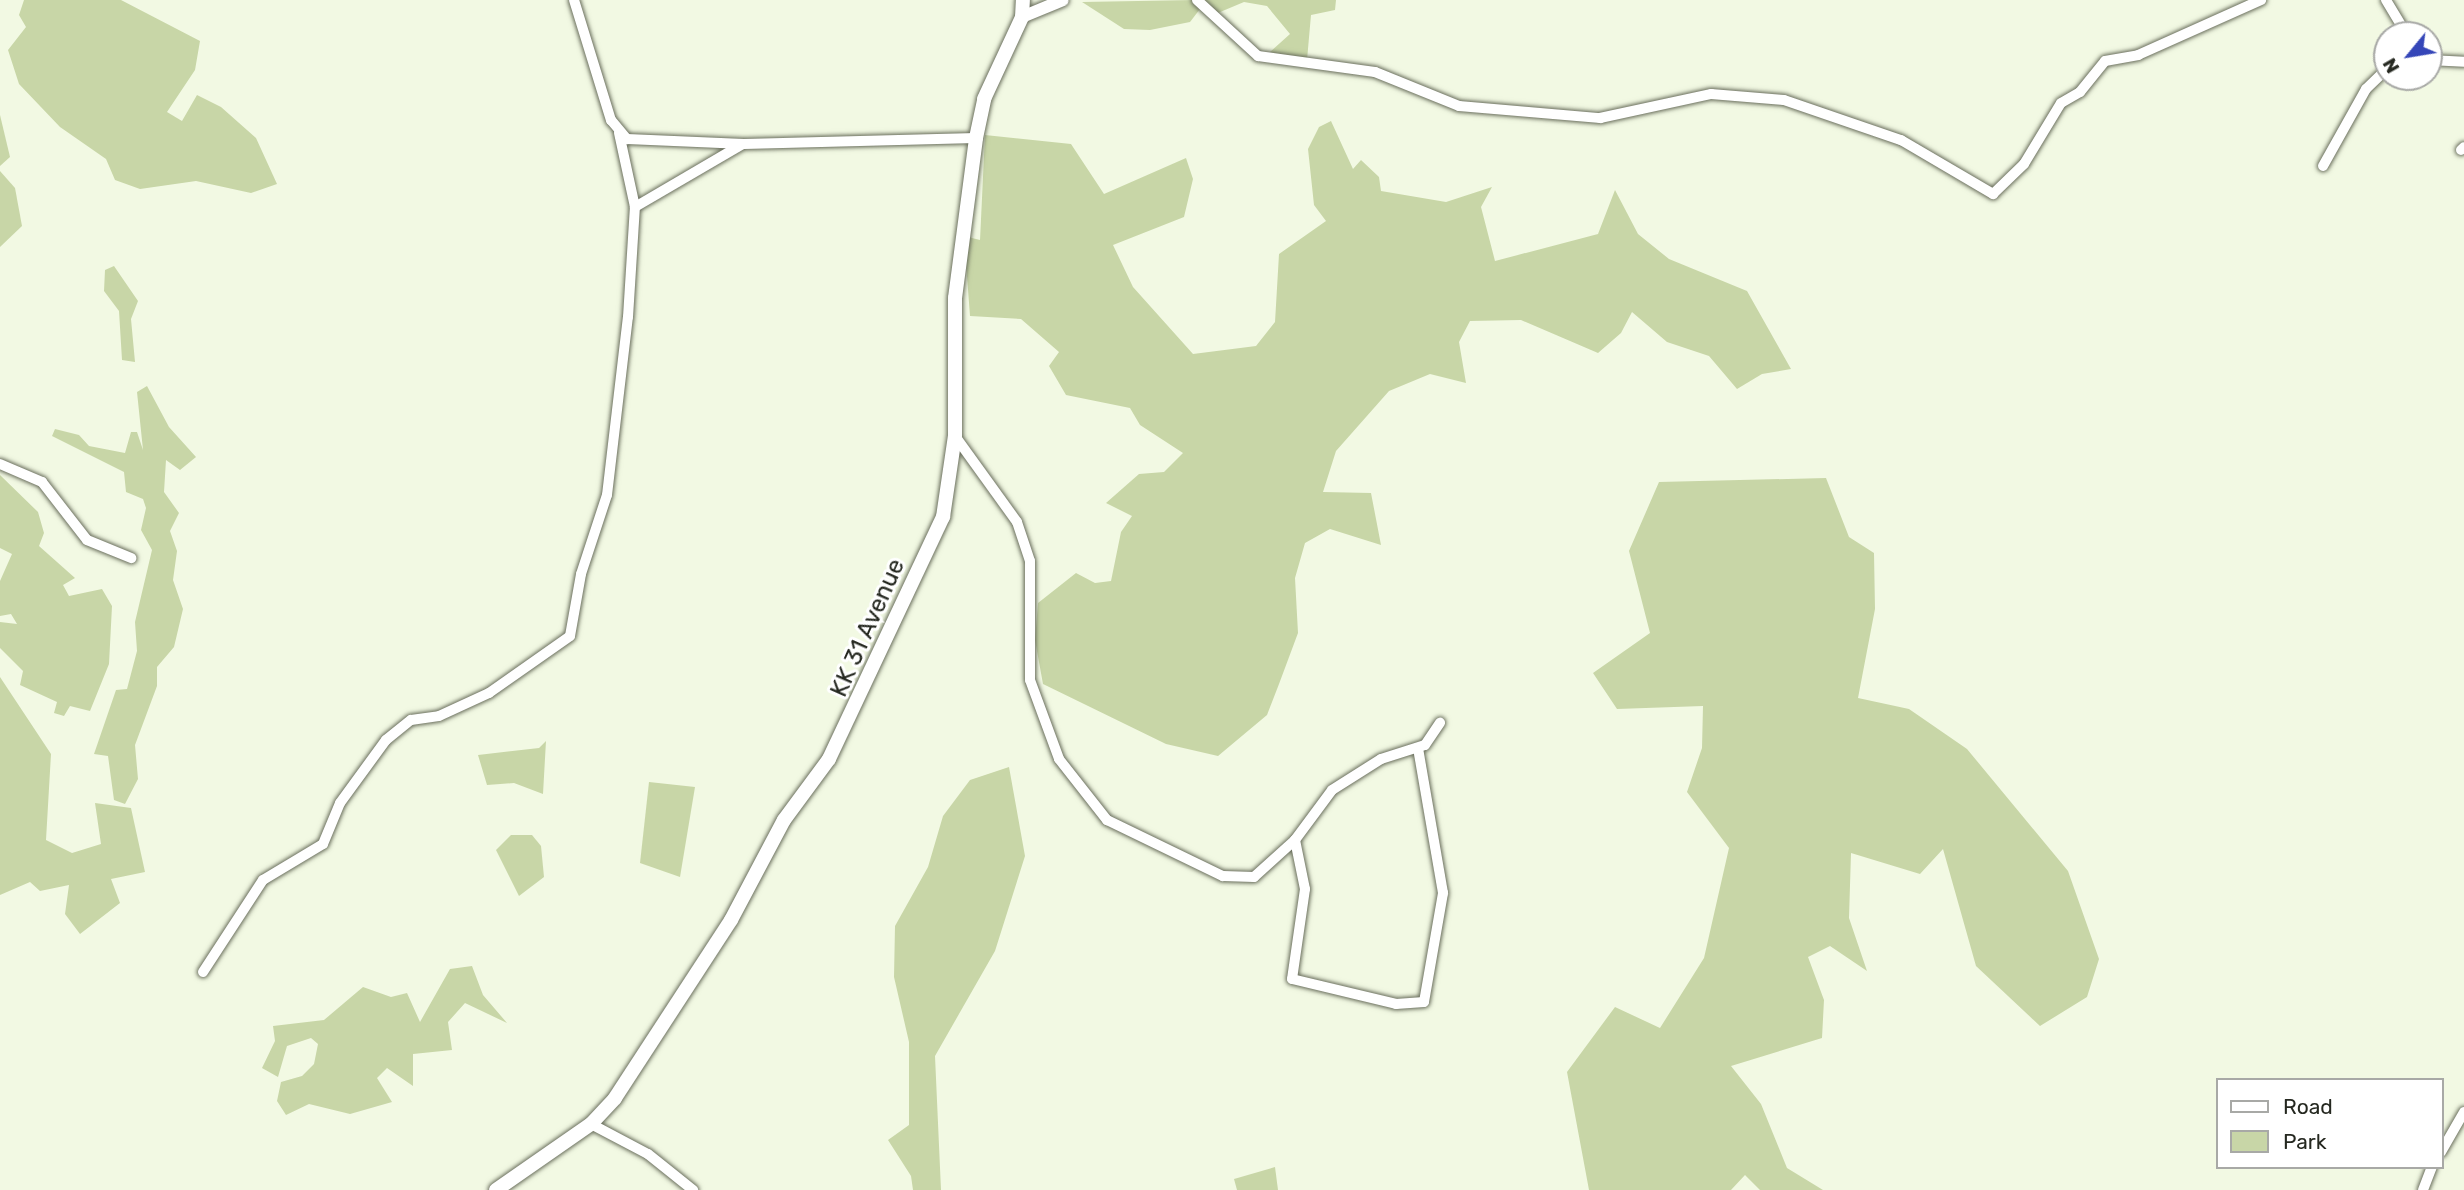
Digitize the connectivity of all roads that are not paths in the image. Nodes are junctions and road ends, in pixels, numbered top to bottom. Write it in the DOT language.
graph roads {
  1 [pos="574,0"];
  2 [pos="1023,0"];
  3 [pos="1063,0"];
  4 [pos="1197,0"];
  5 [pos="2261,0"];
  6 [pos="2386,0"];
  7 [pos="1022,17"];
  8 [pos="2399,21"];
  9 [pos="2443,61"];
  10 [pos="2464,62"];
  11 [pos="2373,82"];
  12 [pos="619,133"];
  13 [pos="976,138"];
  14 [pos="744,144"];
  15 [pos="2323,166"];
  16 [pos="635,207"];
  17 [pos="955,436"];
  18 [pos="0,464"];
  19 [pos="131,558"];
  20 [pos="1440,723"];
  21 [pos="1418,748"];
  22 [pos="1295,840"];
  23 [pos="203,972"];
  24 [pos="2464,1112"];
  25 [pos="590,1124"];
  26 [pos="2443,1149"];
  27 [pos="2431,1169"];
  28 [pos="496,1190"];
  29 [pos="693,1190"];
  30 [pos="2423,1190"];
  1 -- 12 [label="street"];
  2 -- 7 [label="main road"];
  3 -- 7 [label="street"];
  4 -- 5 [label="street"];
  6 -- 8 [label="street"];
  7 -- 13 [label="main road, KK 31 Avenue"];
  9 -- 10 [label="street"];
  11 -- 15 [label="street"];
  12 -- 14 [label="street"];
  12 -- 16 [label="street"];
  13 -- 14 [label="street"];
  13 -- 17 [label="main road, KK 31 Avenue"];
  14 -- 16 [label="street"];
  16 -- 23 [label="street"];
  17 -- 22 [label="street"];
  17 -- 25 [label="main road, KK 31 Avenue"];
  18 -- 19 [label="street"];
  20 -- 21 [label="street"];
  21 -- 22 [label="street"];
  21 -- 22 [label="street"];
  24 -- 26 [label="street"];
  25 -- 28 [label="main road, KK 31 Avenue"];
  25 -- 29 [label="street"];
  27 -- 30 [label="street"];
}
